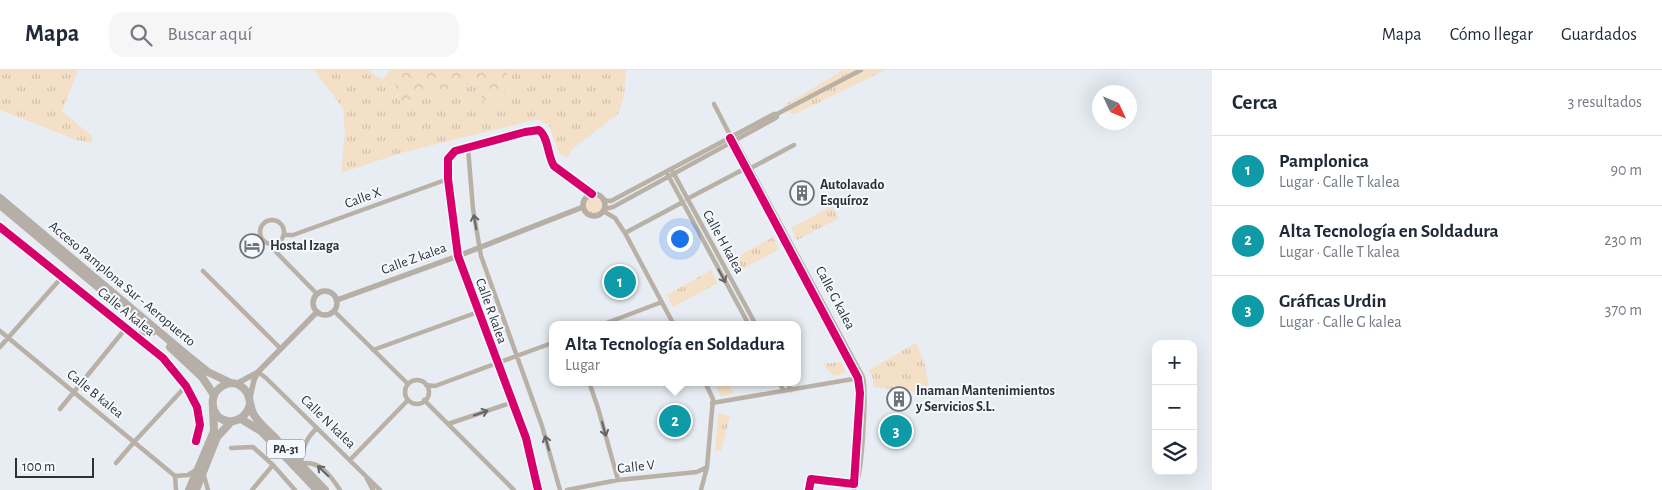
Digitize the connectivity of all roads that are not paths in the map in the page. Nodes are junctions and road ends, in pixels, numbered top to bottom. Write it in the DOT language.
graph roads {
  1 [pos="861,70"];
  2 [pos="714,104"];
  3 [pos="732,139"];
  4 [pos="794,145"];
  5 [pos="468,148"];
  6 [pos="749,168"];
  7 [pos="670,173"];
  8 [pos="448,179"];
  9 [pos="0,192"];
  10 [pos="592,194"];
  11 [pos="0,198"];
  12 [pos="604,200"];
  13 [pos="685,201"];
  14 [pos="0,205"];
  15 [pos="582,207"];
  16 [pos="603,210"];
  17 [pos="16,211"];
  18 [pos="0,227"];
  19 [pos="625,233"];
  20 [pos="284,235"];
  21 [pos="270,244"];
  22 [pos="480,248"];
  23 [pos="458,256"];
  24 [pos="203,271"];
  25 [pos="62,277"];
  26 [pos="317,294"];
  27 [pos="337,300"];
  28 [pos="662,302"];
  29 [pos="334,311"];
  30 [pos="317,312"];
  31 [pos="478,312"];
  32 [pos="612,321"];
  33 [pos="672,321"];
  34 [pos="746,321"];
  35 [pos="754,321"];
  36 [pos="126,328"];
  37 [pos="0,331"];
  38 [pos="154,333"];
  39 [pos="134,334"];
  40 [pos="8,338"];
  41 [pos="549,344"];
  42 [pos="0,347"];
  43 [pos="281,349"];
  44 [pos="373,350"];
  45 [pos="518,356"];
  46 [pos="498,363"];
  47 [pos="258,372"];
  48 [pos="860,378"];
  49 [pos="234,384"];
  50 [pos="408,384"];
  51 [pos="426,385"];
  52 [pos="186,386"];
  53 [pos="591,386"];
  54 [pos="707,386"];
  55 [pos="782,386"];
  56 [pos="789,386"];
  57 [pos="791,390"];
  58 [pos="74,391"];
  59 [pos="784,391"];
  60 [pos="214,395"];
  61 [pos="408,400"];
  62 [pos="424,400"];
  63 [pos="250,401"];
  64 [pos="513,402"];
  65 [pos="712,404"];
  66 [pos="60,409"];
  67 [pos="214,409"];
  68 [pos="240,419"];
  69 [pos="231,422"];
  70 [pos="448,424"];
  71 [pos="317,428"];
  72 [pos="135,441"];
  73 [pos="196,441"];
  74 [pos="230,448"];
  75 [pos="350,460"];
  76 [pos="116,463"];
  77 [pos="301,464"];
  78 [pos="273,465"];
  79 [pos="707,467"];
  80 [pos="200,471"];
  81 [pos="365,475"];
  82 [pos="175,476"];
  83 [pos="618,480"];
  84 [pos="854,484"];
  85 [pos="176,490"];
  86 [pos="188,490"];
  87 [pos="196,490"];
  88 [pos="208,490"];
  89 [pos="252,490"];
  90 [pos="294,490"];
  91 [pos="317,490"];
  92 [pos="325,490"];
  93 [pos="340,490"];
  94 [pos="373,490"];
  95 [pos="380,490"];
  96 [pos="514,490"];
  97 [pos="538,490"];
  98 [pos="560,490"];
  99 [pos="567,490"];
  100 [pos="701,490"];
  101 [pos="809,490"];
  102 [pos="854,490"];
  1 -- 3 [label="street"];
  2 -- 3 [label="street, Calle G kalea"];
  3 -- 6 [label="street, Calle G kalea"];
  3 -- 7 [label="street"];
  4 -- 6 [label="street"];
  5 -- 8 [label="street, Calle R kalea"];
  5 -- 10 [label="street"];
  22 -- 5 [label="street, Calle R kalea, one-way"];
  6 -- 13 [label="street"];
  6 -- 48 [label="street, Calle G kalea"];
  7 -- 12 [label="street"];
  7 -- 13 [label="street, Calle H kalea"];
  7 -- 16 [label="street"];
  8 -- 20 [label="street, Calle X"];
  8 -- 23 [label="street, Calle R kalea"];
  9 -- 17 [label="highway"];
  10 -- 12 [label="street"];
  10 -- 15 [label="street"];
  11 -- 17 [label="highway, Acceso Pamplona Sur - Aeropuerto / PA-31"];
  12 -- 16 [label="street"];
  13 -- 19 [label="street"];
  13 -- 34 [label="street, Calle H kalea, one-way"];
  13 -- 35 [label="street, Calle H kalea"];
  14 -- 38 [label="highway, Acceso Pamplona Sur - Aeropuerto"];
  15 -- 16 [label="street"];
  15 -- 22 [label="street, Calle Z kalea"];
  16 -- 19 [label="street"];
  17 -- 49 [label="highway, Acceso Pamplona Sur - Aeropuerto / PA-31"];
  18 -- 25 [label="street, Calle A kalea"];
  19 -- 28 [label="street"];
  20 -- 21 [label="street"];
  20 -- 21 [label="street"];
  21 -- 26 [label="street"];
  22 -- 23 [label="street, Calle Z kalea"];
  22 -- 45 [label="street, Calle R kalea"];
  23 -- 27 [label="street, Calle Z kalea"];
  23 -- 31 [label="street, Calle R kalea"];
  24 -- 43 [label="street"];
  25 -- 36 [label="street, Calle A kalea"];
  25 -- 40 [label="street"];
  26 -- 27 [label="street"];
  26 -- 30 [label="street"];
  27 -- 29 [label="street"];
  28 -- 32 [label="street"];
  28 -- 33 [label="street"];
  29 -- 30 [label="street"];
  29 -- 44 [label="street"];
  30 -- 43 [label="street"];
  31 -- 44 [label="street"];
  31 -- 46 [label="street, Calle R kalea"];
  36 -- 39 [label="street, Calle A kalea"];
  36 -- 58 [label="street"];
  37 -- 40 [label="street, Calle B kalea"];
  38 -- 39 [label="street"];
  38 -- 60 [label="highway, Acceso Pamplona Sur - Aeropuerto"];
  39 -- 52 [label="street, Calle A kalea"];
  40 -- 42 [label="street"];
  40 -- 58 [label="street, Calle B kalea"];
  41 -- 45 [label="street"];
  43 -- 47 [label="street"];
  44 -- 50 [label="street"];
  45 -- 46 [label="street"];
  98 -- 45 [label="street, Calle R kalea, one-way"];
  46 -- 51 [label="street"];
  46 -- 64 [label="street, Calle R kalea"];
  47 -- 49 [label="street"];
  47 -- 63 [label="street"];
  47 -- 71 [label="street, Calle N kalea"];
  48 -- 57 [label="street"];
  48 -- 84 [label="street, Calle G kalea"];
  49 -- 60 [label="highway"];
  49 -- 63 [label="highway, PA-31"];
  50 -- 51 [label="street"];
  50 -- 61 [label="street"];
  51 -- 62 [label="street"];
  52 -- 72 [label="street"];
  52 -- 73 [label="street, Calle A kalea"];
  53 -- 83 [label="street, one-way"];
  54 -- 65 [label="street"];
  55 -- 59 [label="street"];
  56 -- 57 [label="street"];
  57 -- 59 [label="street"];
  58 -- 66 [label="street"];
  58 -- 72 [label="street, Calle B kalea"];
  59 -- 65 [label="street"];
  60 -- 67 [label="highway"];
  61 -- 62 [label="street"];
  61 -- 75 [label="street"];
  62 -- 70 [label="street"];
  63 -- 68 [label="highway"];
  63 -- 77 [label="highway, PA-31"];
  70 -- 64 [label="street, one-way"];
  64 -- 97 [label="street, Calle R kalea"];
  65 -- 79 [label="street"];
  67 -- 69 [label="highway"];
  67 -- 80 [label="highway"];
  68 -- 69 [label="highway"];
  68 -- 91 [label="highway"];
  69 -- 80 [label="highway"];
  70 -- 96 [label="street"];
  71 -- 75 [label="street, Calle N kalea"];
  71 -- 77 [label="street"];
  72 -- 76 [label="street"];
  72 -- 82 [label="street, Calle B kalea"];
  74 -- 78 [label="street"];
  75 -- 81 [label="street, Calle N kalea"];
  77 -- 92 [label="highway, PA-31"];
  93 -- 77 [label="street, one-way"];
  78 -- 89 [label="street"];
  78 -- 90 [label="street"];
  79 -- 83 [label="street, Calle V"];
  79 -- 100 [label="street"];
  80 -- 82 [label="street"];
  80 -- 86 [label="highway"];
  80 -- 87 [label="highway"];
  80 -- 88 [label="street"];
  81 -- 94 [label="street"];
  81 -- 95 [label="street, Calle N kalea"];
  82 -- 85 [label="street"];
  83 -- 99 [label="street, Calle V"];
  84 -- 101 [label="street"];
  84 -- 102 [label="street, Calle G kalea"];
}
